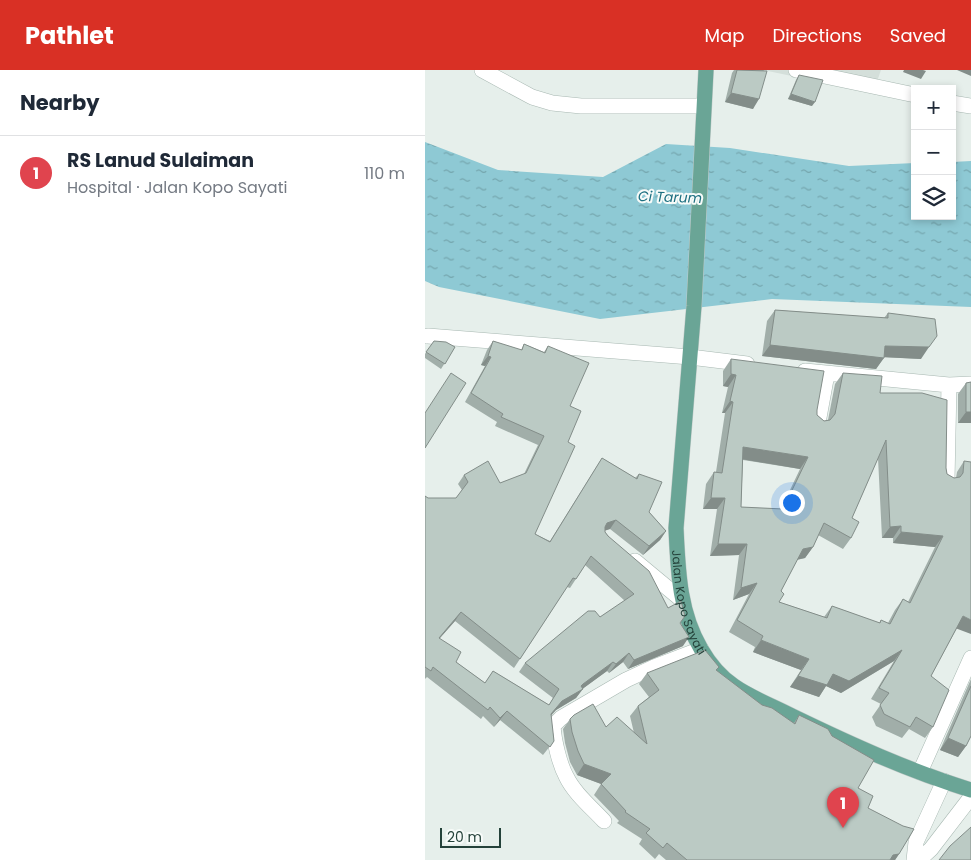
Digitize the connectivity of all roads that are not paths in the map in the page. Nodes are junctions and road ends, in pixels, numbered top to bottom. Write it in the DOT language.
graph roads {
  1 [pos="481,70"];
  2 [pos="706,70"];
  3 [pos="796,70"];
  4 [pos="911,94"];
  5 [pos="956,104"];
  6 [pos="971,106"];
  7 [pos="703,113"];
  8 [pos="428,336"];
  9 [pos="690,357"];
  10 [pos="757,365"];
  11 [pos="795,370"];
  12 [pos="827,374"];
  13 [pos="971,384"];
  14 [pos="949,385"];
  15 [pos="818,423"];
  16 [pos="947,480"];
  17 [pos="623,550"];
  18 [pos="682,600"];
  19 [pos="701,649"];
  20 [pos="971,658"];
  21 [pos="920,772"];
  22 [pos="943,781"];
  23 [pos="971,790"];
  24 [pos="971,797"];
  25 [pos="605,821"];
  26 [pos="914,860"];
  27 [pos="919,860"];
  1 -- 7 [label="street"];
  2 -- 7 [label="main road, Jalan Kopo Sayati"];
  3 -- 4 [label="street"];
  5 -- 6 [label="street"];
  7 -- 9 [label="main road, Jalan Kopo Sayati"];
  8 -- 9 [label="street"];
  9 -- 10 [label="street"];
  9 -- 18 [label="main road, Jalan Kopo Sayati"];
  11 -- 12 [label="street"];
  12 -- 14 [label="street"];
  12 -- 15 [label="street"];
  13 -- 14 [label="street"];
  14 -- 16 [label="street"];
  17 -- 18 [label="street"];
  18 -- 19 [label="main road, Jalan Kopo Sayati"];
  19 -- 21 [label="main road, Jalan Kopo Sayati"];
  19 -- 25 [label="street"];
  20 -- 21 [label="street"];
  21 -- 22 [label="main road, Jalan Kopo Sayati"];
  22 -- 23 [label="main road, Jalan Kopo Sayati"];
  22 -- 26 [label="street"];
  24 -- 27 [label="street"];
}
